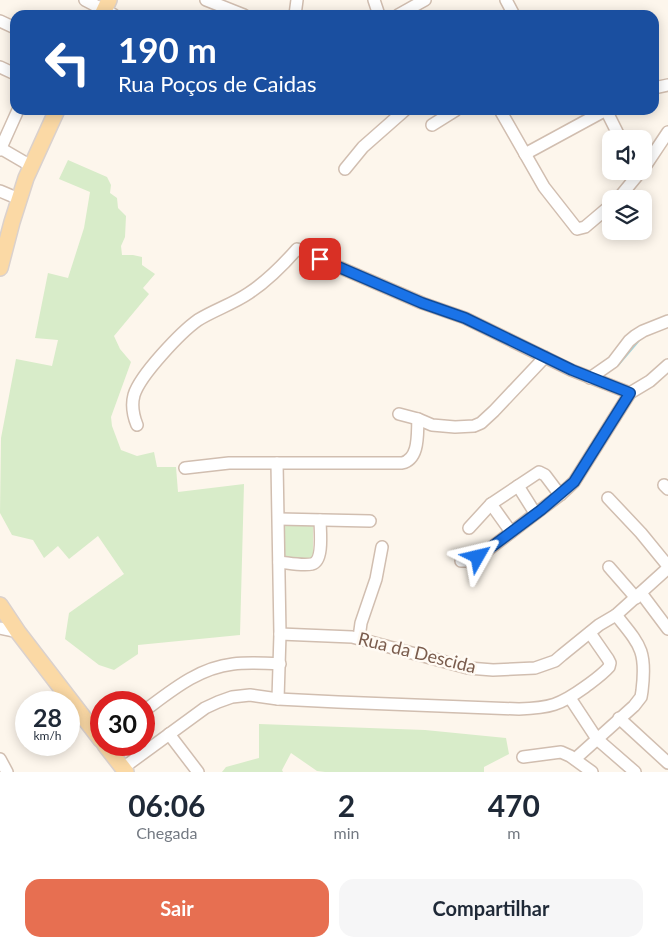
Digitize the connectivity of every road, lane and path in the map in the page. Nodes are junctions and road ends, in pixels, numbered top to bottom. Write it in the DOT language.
graph roads {
  1 [pos="85,0"];
  2 [pos="206,0"];
  3 [pos="425,0"];
  4 [pos="107,10"];
  5 [pos="231,10"];
  6 [pos="407,10"];
  7 [pos="16,115"];
  8 [pos="55,115"];
  9 [pos="399,115"];
  10 [pos="448,115"];
  11 [pos="503,115"];
  12 [pos="597,115"];
  13 [pos="608,115"];
  14 [pos="432,125"];
  15 [pos="616,130"];
  16 [pos="668,132"];
  17 [pos="0,149"];
  18 [pos="525,154"];
  19 [pos="652,156"];
  20 [pos="31,166"];
  21 [pos="345,169"];
  22 [pos="634,180"];
  23 [pos="0,190"];
  24 [pos="626,190"];
  25 [pos="18,199"];
  26 [pos="602,213"];
  27 [pos="0,268"];
  28 [pos="668,321"];
  29 [pos="545,357"];
  30 [pos="668,364"];
  31 [pos="590,378"];
  32 [pos="630,393"];
  33 [pos="398,414"];
  34 [pos="418,419"];
  35 [pos="137,425"];
  36 [pos="432,425"];
  37 [pos="416,436"];
  38 [pos="277,463"];
  39 [pos="185,468"];
  40 [pos="518,486"];
  41 [pos="560,495"];
  42 [pos="608,498"];
  43 [pos="491,504"];
  44 [pos="535,514"];
  45 [pos="279,519"];
  46 [pos="320,520"];
  47 [pos="370,521"];
  48 [pos="469,528"];
  49 [pos="511,532"];
  50 [pos="382,547"];
  51 [pos="461,561"];
  52 [pos="280,562"];
  53 [pos="609,566"];
  54 [pos="668,567"];
  55 [pos="639,595"];
  56 [pos="0,606"];
  57 [pos="616,615"];
  58 [pos="0,628"];
  59 [pos="668,629"];
  60 [pos="18,632"];
  61 [pos="590,633"];
  62 [pos="280,634"];
  63 [pos="359,638"];
  64 [pos="280,664"];
  65 [pos="570,698"];
  66 [pos="278,699"];
  67 [pos="155,703"];
  68 [pos="620,718"];
  69 [pos="90,726"];
  70 [pos="169,734"];
  71 [pos="597,739"];
  72 [pos="114,756"];
  73 [pos="523,757"];
  74 [pos="0,759"];
  75 [pos="575,759"];
  76 [pos="668,763"];
  77 [pos="125,770"];
  78 [pos="7,772"];
  79 [pos="198,772"];
  80 [pos="592,772"];
  81 [pos="635,772"];
  1 -- 4 [label="street"];
  2 -- 5 [label="street"];
  3 -- 6 [label="street"];
  7 -- 17 [label="street"];
  8 -- 20 [label="main road"];
  9 -- 21 [label="street"];
  10 -- 14 [label="street"];
  11 -- 18 [label="street"];
  12 -- 18 [label="street"];
  13 -- 15 [label="street"];
  16 -- 19 [label="street"];
  17 -- 20 [label="street"];
  18 -- 26 [label="street"];
  20 -- 25 [label="main road"];
  22 -- 24 [label="street"];
  23 -- 25 [label="street"];
  25 -- 27 [label="main road"];
  28 -- 31 [label="street"];
  29 -- 31 [label="street"];
  29 -- 35 [label="street"];
  29 -- 36 [label="street"];
  30 -- 32 [label="street"];
  31 -- 32 [label="street"];
  32 -- 41 [label="street"];
  33 -- 34 [label="street"];
  34 -- 36 [label="street"];
  34 -- 37 [label="street"];
  36 -- 37 [label="street"];
  37 -- 38 [label="street"];
  38 -- 39 [label="street"];
  38 -- 45 [label="street"];
  40 -- 41 [label="street"];
  40 -- 43 [label="street"];
  40 -- 44 [label="street"];
  41 -- 44 [label="street"];
  42 -- 54 [label="street"];
  43 -- 48 [label="street"];
  43 -- 49 [label="street"];
  44 -- 49 [label="street"];
  45 -- 46 [label="street"];
  45 -- 52 [label="street"];
  46 -- 47 [label="street"];
  46 -- 52 [label="street"];
  49 -- 51 [label="street"];
  50 -- 63 [label="street"];
  52 -- 62 [label="street"];
  53 -- 55 [label="street"];
  54 -- 55 [label="street, Rua da Descida"];
  55 -- 57 [label="street, Rua da Descida"];
  55 -- 59 [label="street"];
  56 -- 60 [label="main road"];
  57 -- 61 [label="street, Rua da Descida"];
  57 -- 68 [label="street"];
  58 -- 60 [label="street"];
  60 -- 69 [label="main road"];
  61 -- 63 [label="street, Rua da Descida"];
  61 -- 65 [label="street"];
  62 -- 63 [label="street, Rua da Descida"];
  62 -- 64 [label="street"];
  64 -- 66 [label="street"];
  64 -- 67 [label="street"];
  65 -- 66 [label="street"];
  65 -- 71 [label="street"];
  66 -- 70 [label="street"];
  68 -- 71 [label="street"];
  68 -- 76 [label="street"];
  70 -- 77 [label="street"];
  70 -- 79 [label="street"];
  71 -- 75 [label="street"];
  71 -- 81 [label="street"];
  72 -- 77 [label="main road"];
  73 -- 75 [label="street"];
  74 -- 78 [label="street"];
  75 -- 80 [label="street"];
}
